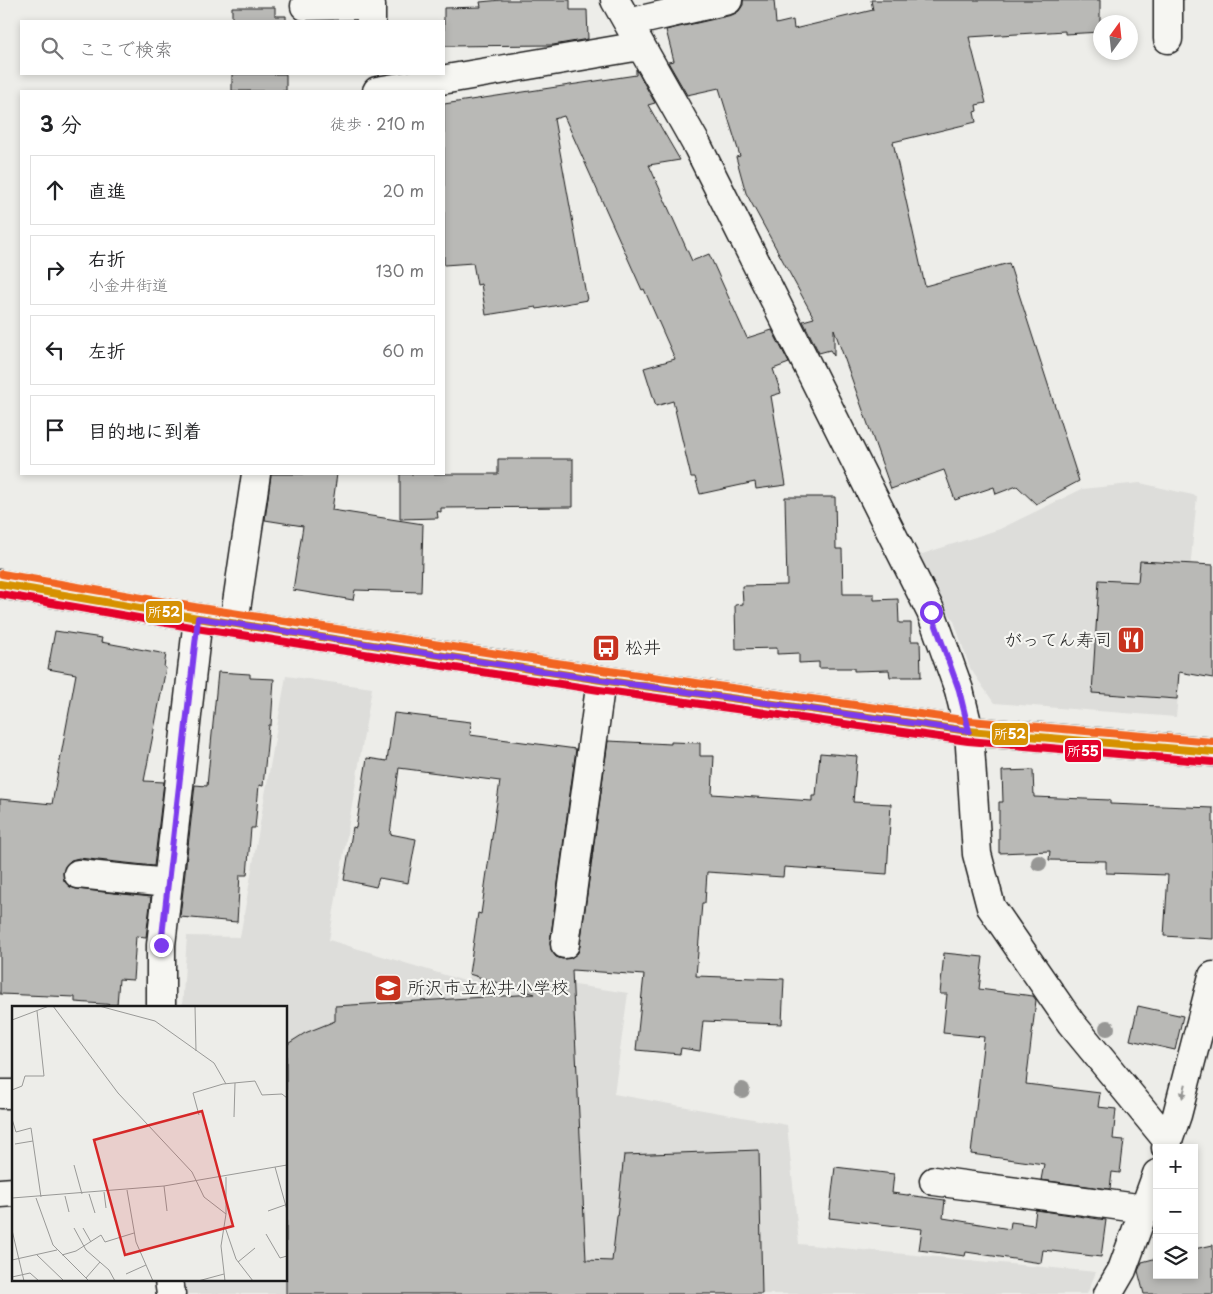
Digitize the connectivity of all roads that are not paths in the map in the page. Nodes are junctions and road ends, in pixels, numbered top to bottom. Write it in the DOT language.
graph roads {
  1 [pos="615,0"];
  2 [pos="728,0"];
  3 [pos="1168,0"];
  4 [pos="305,6"];
  5 [pos="371,20"];
  6 [pos="634,35"];
  7 [pos="1168,39"];
  8 [pos="372,75"];
  9 [pos="372,90"];
  10 [pos="382,90"];
  11 [pos="256,475"];
  12 [pos="0,584"];
  13 [pos="198,618"];
  14 [pos="234,623"];
  15 [pos="601,680"];
  16 [pos="969,731"];
  17 [pos="1213,752"];
  18 [pos="78,874"];
  19 [pos="168,884"];
  20 [pos="565,944"];
  21 [pos="1213,976"];
  22 [pos="161,1006"];
  23 [pos="1203,1059"];
  24 [pos="1167,1144"];
  25 [pos="934,1181"];
  26 [pos="1153,1186"];
  27 [pos="1145,1210"];
  28 [pos="1122,1282"];
  29 [pos="1108,1294"];
  1 -- 6 [label="street"];
  2 -- 6 [label="street"];
  3 -- 7 [label="street"];
  4 -- 5 [label="street"];
  6 -- 10 [label="street"];
  6 -- 16 [label="street"];
  8 -- 9 [label="street"];
  11 -- 14 [label="street"];
  12 -- 13 [label="street"];
  13 -- 14 [label="street"];
  13 -- 19 [label="street"];
  14 -- 15 [label="street"];
  15 -- 16 [label="street"];
  15 -- 20 [label="street"];
  16 -- 17 [label="street"];
  16 -- 24 [label="street"];
  18 -- 19 [label="street"];
  19 -- 22 [label="street"];
  21 -- 23 [label="street"];
  23 -- 24 [label="street, one-way"];
  25 -- 27 [label="street"];
  26 -- 27 [label="street"];
  27 -- 28 [label="street"];
  28 -- 29 [label="street"];
}
